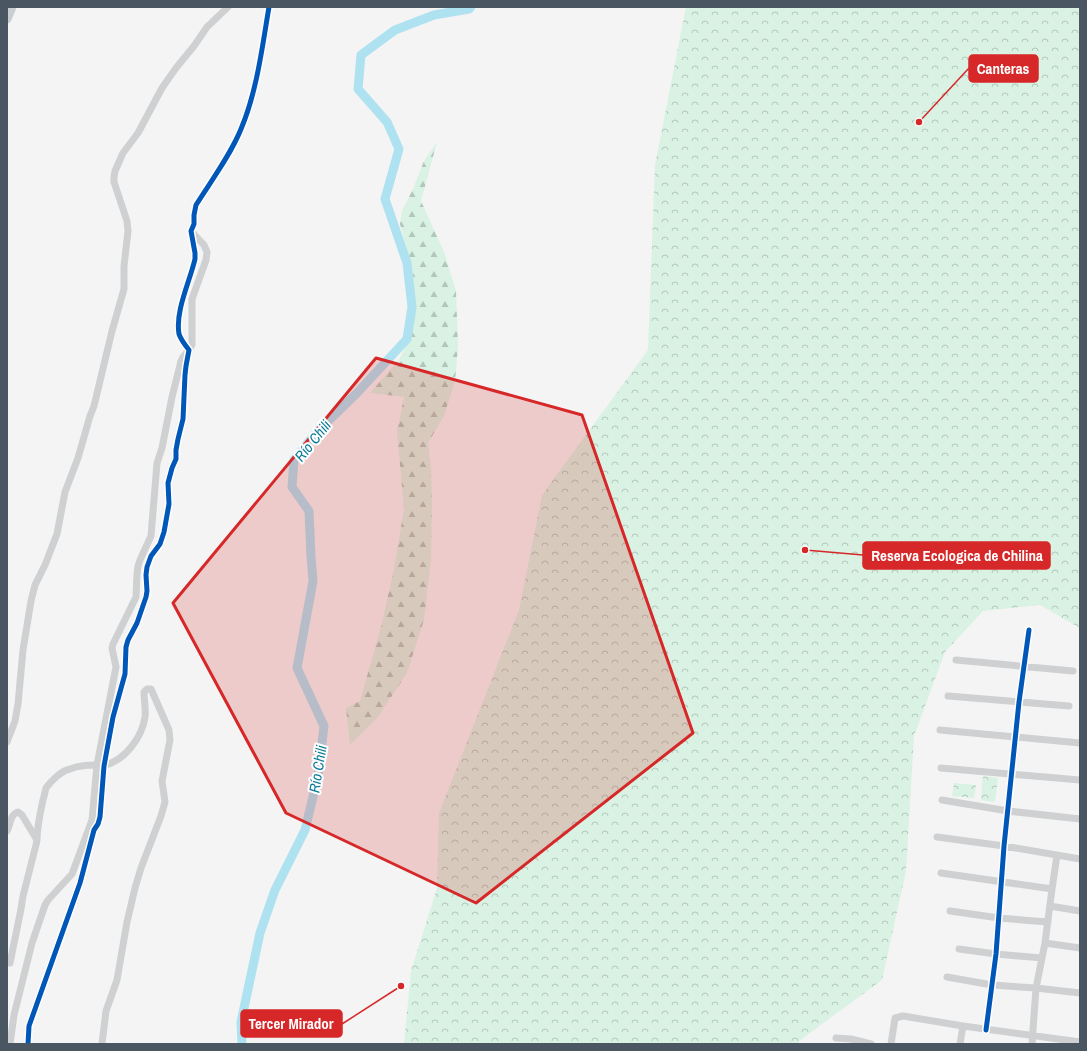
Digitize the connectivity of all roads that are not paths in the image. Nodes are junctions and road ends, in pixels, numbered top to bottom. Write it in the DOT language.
graph roads {
  1 [pos="12,7"];
  2 [pos="228,7"];
  3 [pos="269,7"];
  4 [pos="7,19"];
  5 [pos="191,231"];
  6 [pos="189,350"];
  7 [pos="1029,630"];
  8 [pos="956,660"];
  9 [pos="1024,666"];
  10 [pos="1073,671"];
  11 [pos="948,696"];
  12 [pos="1019,702"];
  13 [pos="1069,706"];
  14 [pos="940,730"];
  15 [pos="1015,737"];
  16 [pos="7,742"];
  17 [pos="1080,743"];
  18 [pos="101,765"];
  19 [pos="941,768"];
  20 [pos="1012,774"];
  21 [pos="1080,780"];
  22 [pos="942,800"];
  23 [pos="1008,811"];
  24 [pos="1080,818"];
  25 [pos="7,831"];
  26 [pos="937,837"];
  27 [pos="37,840"];
  28 [pos="1004,846"];
  29 [pos="1057,855"];
  30 [pos="1080,859"];
  31 [pos="941,873"];
  32 [pos="1002,882"];
  33 [pos="1052,889"];
  34 [pos="1050,906"];
  35 [pos="950,911"];
  36 [pos="1080,911"];
  37 [pos="999,918"];
  38 [pos="1048,922"];
  39 [pos="1045,943"];
  40 [pos="1080,948"];
  41 [pos="959,949"];
  42 [pos="996,954"];
  43 [pos="1042,958"];
  44 [pos="10,963"];
  45 [pos="947,977"];
  46 [pos="992,985"];
  47 [pos="1036,988"];
  48 [pos="1080,993"];
  49 [pos="963,1026"];
  50 [pos="986,1030"];
  51 [pos="1033,1036"];
  52 [pos="836,1038"];
  53 [pos="1080,1042"];
  54 [pos="10,1044"];
  55 [pos="28,1044"];
  56 [pos="102,1044"];
  57 [pos="871,1044"];
  58 [pos="891,1044"];
  59 [pos="960,1044"];
  60 [pos="1032,1044"];
  1 -- 4 [label="main road"];
  2 -- 16 [label="street"];
  3 -- 5 [label="street"];
  5 -- 6 [label="street"];
  5 -- 6 [label="street"];
  6 -- 18 [label="street"];
  6 -- 18 [label="street"];
  7 -- 9 [label="street"];
  8 -- 9 [label="street"];
  9 -- 10 [label="street"];
  9 -- 12 [label="street"];
  11 -- 12 [label="street"];
  12 -- 13 [label="street"];
  12 -- 15 [label="street"];
  14 -- 15 [label="street"];
  15 -- 17 [label="street"];
  15 -- 20 [label="street"];
  18 -- 27 [label="street"];
  18 -- 54 [label="street"];
  18 -- 55 [label="street"];
  18 -- 56 [label="street"];
  19 -- 20 [label="street"];
  20 -- 21 [label="street"];
  20 -- 23 [label="street"];
  22 -- 23 [label="street"];
  23 -- 24 [label="street"];
  23 -- 28 [label="street"];
  25 -- 27 [label="street"];
  26 -- 28 [label="street"];
  27 -- 44 [label="street"];
  28 -- 29 [label="street"];
  28 -- 32 [label="street"];
  29 -- 30 [label="street"];
  29 -- 33 [label="street"];
  31 -- 32 [label="street"];
  32 -- 33 [label="street"];
  32 -- 37 [label="street"];
  33 -- 34 [label="street"];
  34 -- 36 [label="street"];
  34 -- 38 [label="street"];
  35 -- 37 [label="street"];
  37 -- 38 [label="street"];
  37 -- 42 [label="street"];
  38 -- 39 [label="street"];
  39 -- 40 [label="street"];
  39 -- 43 [label="street"];
  41 -- 42 [label="street"];
  42 -- 43 [label="street"];
  42 -- 46 [label="street"];
  43 -- 47 [label="street"];
  45 -- 46 [label="street"];
  46 -- 47 [label="street"];
  46 -- 50 [label="street"];
  47 -- 48 [label="street"];
  47 -- 51 [label="street"];
  49 -- 50 [label="street"];
  49 -- 58 [label="street"];
  49 -- 59 [label="street"];
  50 -- 51 [label="street"];
  51 -- 53 [label="street"];
  51 -- 60 [label="street"];
  52 -- 57 [label="street"];
}
